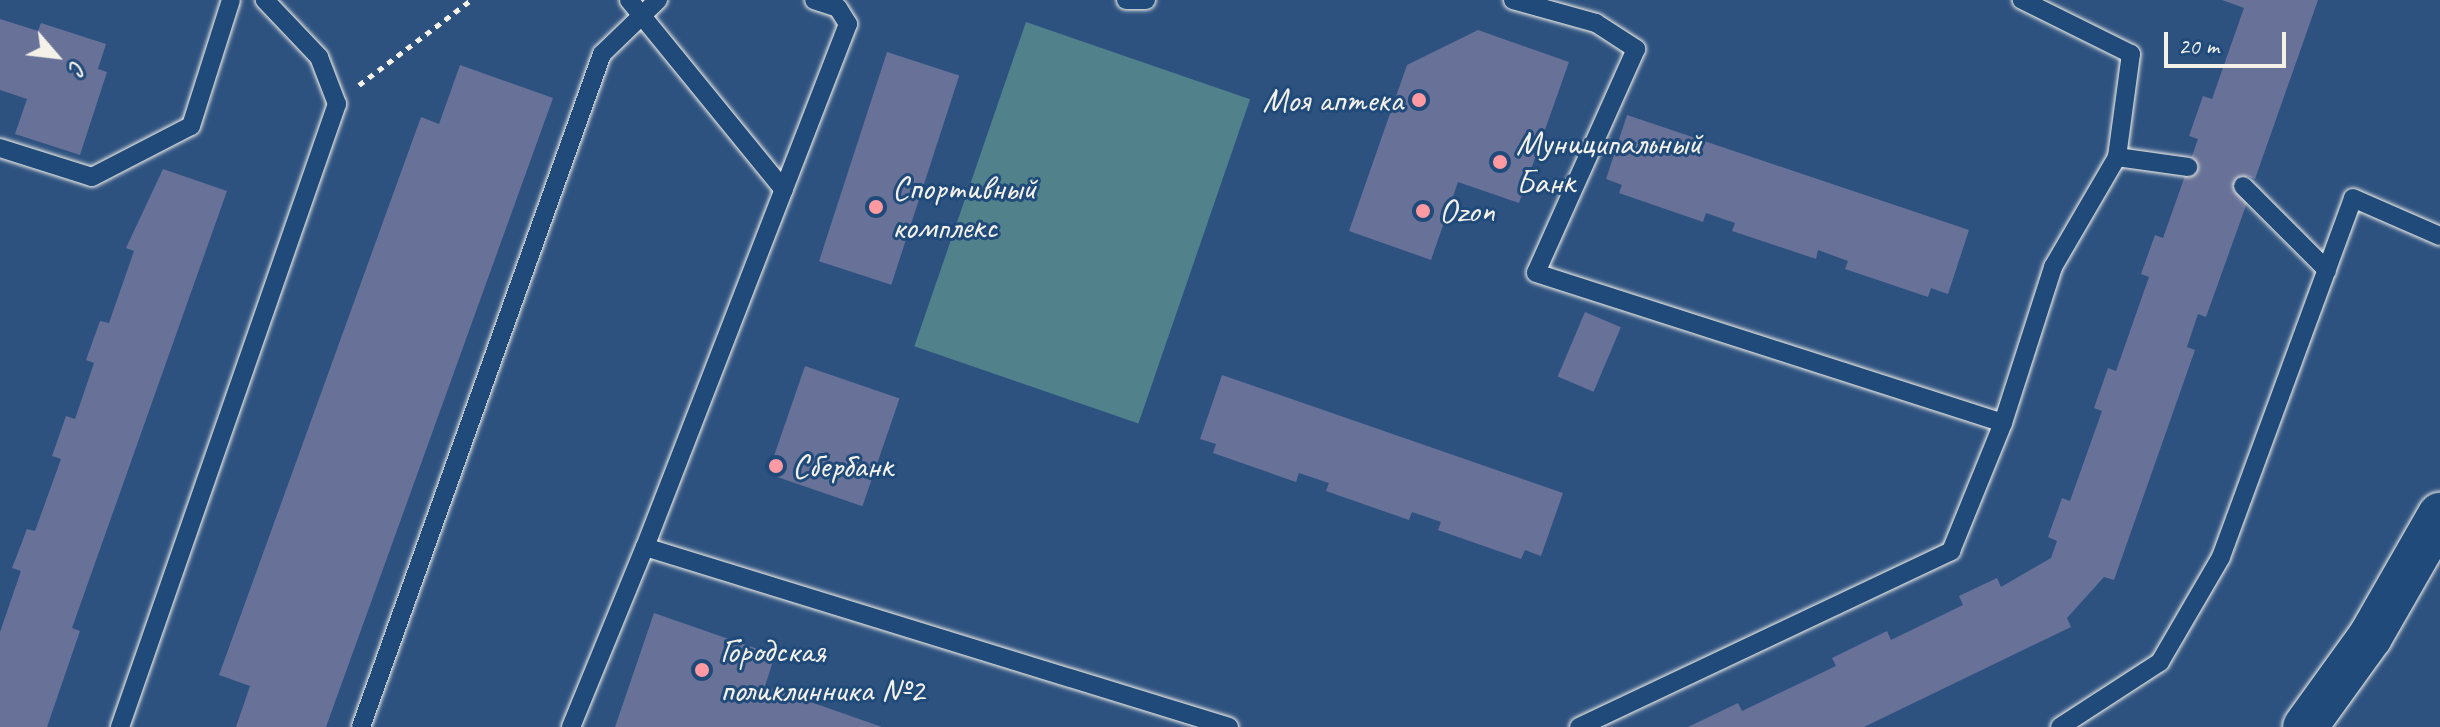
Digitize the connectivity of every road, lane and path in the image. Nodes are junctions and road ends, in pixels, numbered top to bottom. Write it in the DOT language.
graph roads {
  1 [pos="231,0"];
  2 [pos="265,0"];
  3 [pos="471,0"];
  4 [pos="629,0"];
  5 [pos="814,0"];
  6 [pos="1513,0"];
  7 [pos="2022,0"];
  8 [pos="652,6"];
  9 [pos="337,104"];
  10 [pos="0,148"];
  11 [pos="2117,157"];
  12 [pos="2188,167"];
  13 [pos="2243,186"];
  14 [pos="784,190"];
  15 [pos="2440,236"];
  16 [pos="2327,270"];
  17 [pos="2003,423"];
  18 [pos="2440,515"];
  19 [pos="645,547"];
  20 [pos="120,727"];
  21 [pos="361,727"];
  22 [pos="571,727"];
  23 [pos="1229,727"];
  24 [pos="1579,727"];
  25 [pos="2060,727"];
  26 [pos="2305,727"];
  1 -- 10 [label="lane"];
  2 -- 9 [label="lane"];
  3 -- 9 [label="path"];
  4 -- 8 [label="lane"];
  5 -- 14 [label="lane"];
  6 -- 17 [label="lane"];
  7 -- 11 [label="lane"];
  8 -- 14 [label="lane"];
  8 -- 21 [label="lane"];
  9 -- 20 [label="lane"];
  11 -- 12 [label="lane"];
  11 -- 17 [label="lane"];
  13 -- 16 [label="lane"];
  14 -- 19 [label="lane"];
  15 -- 16 [label="lane"];
  16 -- 25 [label="lane"];
  17 -- 24 [label="lane"];
  18 -- 26 [label="street"];
  19 -- 22 [label="lane"];
  19 -- 23 [label="lane"];
}
